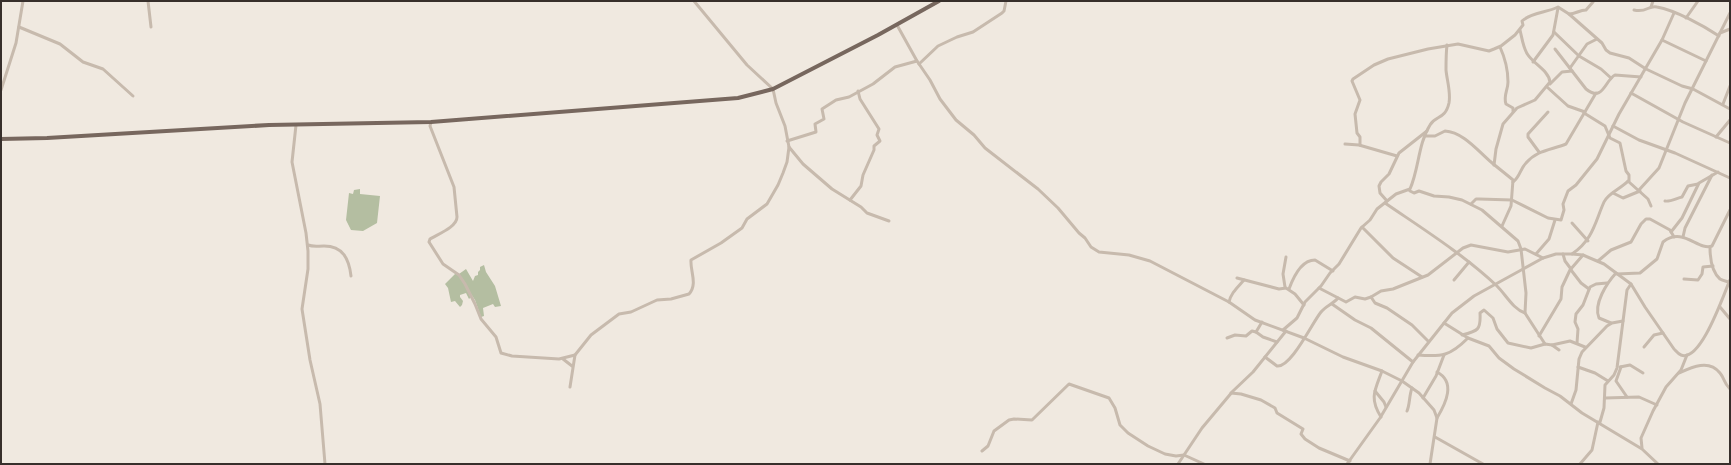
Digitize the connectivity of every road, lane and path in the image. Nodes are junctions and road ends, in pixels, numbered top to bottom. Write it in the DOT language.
graph roads {
  1 [pos="22,1"];
  2 [pos="148,1"];
  3 [pos="694,1"];
  4 [pos="939,1"];
  5 [pos="1006,1"];
  6 [pos="1653,1"];
  7 [pos="1698,1"];
  8 [pos="1592,2"];
  9 [pos="1558,7"];
  10 [pos="1651,7"];
  11 [pos="1634,10"];
  12 [pos="1674,13"];
  13 [pos="1730,13"];
  14 [pos="1569,14"];
  15 [pos="1686,18"];
  16 [pos="1724,24"];
  17 [pos="897,25"];
  18 [pos="151,27"];
  19 [pos="19,28"];
  20 [pos="1730,28"];
  21 [pos="1520,30"];
  22 [pos="1554,32"];
  23 [pos="1720,34"];
  24 [pos="1597,39"];
  25 [pos="1662,40"];
  26 [pos="1447,45"];
  27 [pos="1500,47"];
  28 [pos="1555,49"];
  29 [pos="1579,56"];
  30 [pos="917,61"];
  31 [pos="1706,61"];
  32 [pos="1533,62"];
  33 [pos="919,64"];
  34 [pos="1646,69"];
  35 [pos="1571,70"];
  36 [pos="1641,77"];
  37 [pos="1611,78"];
  38 [pos="1548,86"];
  39 [pos="1730,86"];
  40 [pos="773,89"];
  41 [pos="1693,89"];
  42 [pos="1,90"];
  43 [pos="858,91"];
  44 [pos="1596,93"];
  45 [pos="1631,93"];
  46 [pos="133,96"];
  47 [pos="1723,104"];
  48 [pos="1730,108"];
  49 [pos="1513,111"];
  50 [pos="1548,112"];
  51 [pos="1585,112"];
  52 [pos="1680,119"];
  53 [pos="1730,120"];
  54 [pos="430,122"];
  55 [pos="296,125"];
  56 [pos="1613,126"];
  57 [pos="1427,131"];
  58 [pos="1609,133"];
  59 [pos="1426,136"];
  60 [pos="1716,137"];
  61 [pos="1,139"];
  62 [pos="787,141"];
  63 [pos="1730,143"];
  64 [pos="1345,144"];
  65 [pos="1360,145"];
  66 [pos="789,147"];
  67 [pos="1666,150"];
  68 [pos="1539,152"];
  69 [pos="1397,156"];
  70 [pos="1494,165"];
  71 [pos="1718,172"];
  72 [pos="1712,175"];
  73 [pos="1730,178"];
  74 [pos="1628,181"];
  75 [pos="1513,182"];
  76 [pos="1698,184"];
  77 [pos="1410,190"];
  78 [pos="1639,191"];
  79 [pos="1613,193"];
  80 [pos="850,200"];
  81 [pos="1512,200"];
  82 [pos="1665,201"];
  83 [pos="1386,202"];
  84 [pos="1471,204"];
  85 [pos="1651,206"];
  86 [pos="1730,210"];
  87 [pos="1555,220"];
  88 [pos="889,221"];
  89 [pos="1572,223"];
  90 [pos="1502,226"];
  91 [pos="1362,227"];
  92 [pos="1671,232"];
  93 [pos="1674,237"];
  94 [pos="1683,238"];
  95 [pos="1588,240"];
  96 [pos="308,245"];
  97 [pos="315,247"];
  98 [pos="1710,247"];
  99 [pos="1521,249"];
  100 [pos="308,251"];
  101 [pos="1457,254"];
  102 [pos="1536,254"];
  103 [pos="1563,254"];
  104 [pos="1572,254"];
  105 [pos="1583,255"];
  106 [pos="1286,257"];
  107 [pos="1543,258"];
  108 [pos="1598,261"];
  109 [pos="1469,262"];
  110 [pos="1713,266"];
  111 [pos="1571,269"];
  112 [pos="1523,270"];
  113 [pos="1333,271"];
  114 [pos="1616,273"];
  115 [pos="351,276"];
  116 [pos="1422,277"];
  117 [pos="1237,278"];
  118 [pos="1244,280"];
  119 [pos="1454,280"];
  120 [pos="1684,280"];
  121 [pos="1730,281"];
  122 [pos="1607,283"];
  123 [pos="1496,284"];
  124 [pos="1631,284"];
  125 [pos="1285,288"];
  126 [pos="1319,288"];
  127 [pos="1289,289"];
  128 [pos="1589,289"];
  129 [pos="1371,297"];
  130 [pos="1338,298"];
  131 [pos="1229,302"];
  132 [pos="1332,304"];
  133 [pos="1304,305"];
  134 [pos="1720,307"];
  135 [pos="1525,313"];
  136 [pos="1623,320"];
  137 [pos="1730,320"];
  138 [pos="1262,322"];
  139 [pos="1444,323"];
  140 [pos="1611,324"];
  141 [pos="1284,331"];
  142 [pos="1256,332"];
  143 [pos="1663,333"];
  144 [pos="1462,335"];
  145 [pos="1539,336"];
  146 [pos="1227,338"];
  147 [pos="1304,338"];
  148 [pos="1468,338"];
  149 [pos="1428,341"];
  150 [pos="1277,342"];
  151 [pos="1576,343"];
  152 [pos="1545,344"];
  153 [pos="1552,345"];
  154 [pos="1586,347"];
  155 [pos="1644,347"];
  156 [pos="1559,350"];
  157 [pos="575,355"];
  158 [pos="1418,355"];
  159 [pos="1444,355"];
  160 [pos="1687,355"];
  161 [pos="1265,357"];
  162 [pos="562,359"];
  163 [pos="1413,362"];
  164 [pos="572,366"];
  165 [pos="1578,367"];
  166 [pos="1621,367"];
  167 [pos="1617,368"];
  168 [pos="1382,371"];
  169 [pos="1437,372"];
  170 [pos="1679,372"];
  171 [pos="1643,373"];
  172 [pos="1402,381"];
  173 [pos="1608,382"];
  174 [pos="570,387"];
  175 [pos="1412,388"];
  176 [pos="1730,389"];
  177 [pos="1374,391"];
  178 [pos="1231,393"];
  179 [pos="1626,397"];
  180 [pos="1423,398"];
  181 [pos="1605,398"];
  182 [pos="1570,404"];
  183 [pos="1656,405"];
  184 [pos="1386,408"];
  185 [pos="1407,411"];
  186 [pos="1381,418"];
  187 [pos="1437,418"];
  188 [pos="1599,422"];
  189 [pos="1435,437"];
  190 [pos="1642,449"];
  191 [pos="982,451"];
  192 [pos="1184,455"];
  193 [pos="1348,462"];
  194 [pos="325,464"];
  195 [pos="1178,464"];
  196 [pos="1204,464"];
  197 [pos="1430,464"];
  198 [pos="1483,464"];
  199 [pos="1580,464"];
  200 [pos="1658,464"];
  1 -- 19 [label="street"];
  2 -- 18 [label="street"];
  3 -- 40 [label="street"];
  4 -- 17 [label="main road"];
  5 -- 33 [label="street"];
  6 -- 10 [label="street"];
  7 -- 15 [label="street"];
  8 -- 14 [label="street"];
  9 -- 14 [label="street"];
  9 -- 21 [label="street"];
  9 -- 22 [label="street"];
  10 -- 11 [label="street"];
  10 -- 12 [label="street"];
  12 -- 15 [label="street"];
  12 -- 25 [label="street"];
  13 -- 16 [label="street"];
  14 -- 24 [label="street"];
  15 -- 23 [label="street"];
  16 -- 20 [label="street"];
  16 -- 23 [label="street"];
  17 -- 30 [label="street"];
  17 -- 40 [label="main road"];
  19 -- 42 [label="street"];
  19 -- 46 [label="street"];
  20 -- 23 [label="street"];
  21 -- 27 [label="street"];
  21 -- 32 [label="street"];
  22 -- 29 [label="street"];
  22 -- 32 [label="street"];
  23 -- 31 [label="street"];
  24 -- 29 [label="street"];
  24 -- 34 [label="street"];
  25 -- 31 [label="street"];
  25 -- 34 [label="street"];
  26 -- 27 [label="street"];
  26 -- 57 [label="street"];
  26 -- 65 [label="street"];
  27 -- 49 [label="street"];
  28 -- 35 [label="street"];
  29 -- 35 [label="street"];
  29 -- 37 [label="street"];
  30 -- 33 [label="street"];
  30 -- 43 [label="street"];
  31 -- 41 [label="street"];
  32 -- 38 [label="street"];
  33 -- 131 [label="street"];
  34 -- 36 [label="street"];
  34 -- 41 [label="street"];
  35 -- 38 [label="street"];
  35 -- 44 [label="street"];
  36 -- 37 [label="street"];
  36 -- 45 [label="street"];
  37 -- 44 [label="street"];
  38 -- 49 [label="street"];
  38 -- 51 [label="street"];
  39 -- 47 [label="street"];
  40 -- 54 [label="main road"];
  40 -- 62 [label="street"];
  41 -- 47 [label="street"];
  41 -- 52 [label="street"];
  43 -- 62 [label="street"];
  43 -- 80 [label="street"];
  44 -- 51 [label="street"];
  45 -- 52 [label="street"];
  45 -- 56 [label="street"];
  47 -- 48 [label="street"];
  49 -- 70 [label="street"];
  50 -- 68 [label="street"];
  51 -- 58 [label="street"];
  51 -- 68 [label="street"];
  52 -- 60 [label="street"];
  52 -- 67 [label="street"];
  53 -- 60 [label="street"];
  54 -- 55 [label="main road"];
  54 -- 162 [label="street"];
  55 -- 61 [label="main road"];
  55 -- 96 [label="street"];
  56 -- 58 [label="street"];
  56 -- 67 [label="street"];
  57 -- 59 [label="street"];
  57 -- 69 [label="street"];
  58 -- 74 [label="street"];
  58 -- 87 [label="street"];
  59 -- 70 [label="street"];
  59 -- 77 [label="street"];
  60 -- 63 [label="street"];
  62 -- 66 [label="street"];
  64 -- 65 [label="street"];
  65 -- 69 [label="street"];
  66 -- 80 [label="street"];
  66 -- 157 [label="street"];
  67 -- 71 [label="street"];
  67 -- 78 [label="street"];
  68 -- 75 [label="street"];
  69 -- 83 [label="street"];
  70 -- 75 [label="street"];
  71 -- 72 [label="street"];
  71 -- 73 [label="street"];
  72 -- 76 [label="street"];
  72 -- 94 [label="street"];
  74 -- 78 [label="street"];
  74 -- 79 [label="street"];
  75 -- 81 [label="street"];
  76 -- 82 [label="street"];
  76 -- 92 [label="street"];
  77 -- 83 [label="street"];
  77 -- 84 [label="street"];
  78 -- 79 [label="street"];
  78 -- 85 [label="street"];
  79 -- 95 [label="street"];
  80 -- 88 [label="street"];
  81 -- 84 [label="street"];
  81 -- 87 [label="street"];
  81 -- 90 [label="street"];
  83 -- 91 [label="street"];
  83 -- 101 [label="street"];
  84 -- 90 [label="street"];
  86 -- 98 [label="street"];
  87 -- 102 [label="street"];
  89 -- 95 [label="street"];
  90 -- 99 [label="street"];
  91 -- 113 [label="street"];
  91 -- 116 [label="street"];
  92 -- 93 [label="street"];
  92 -- 108 [label="street"];
  93 -- 94 [label="street"];
  93 -- 114 [label="street"];
  94 -- 98 [label="street"];
  95 -- 104 [label="street"];
  96 -- 97 [label="street"];
  96 -- 100 [label="street"];
  97 -- 100 [label="street"];
  97 -- 115 [label="street"];
  98 -- 110 [label="street"];
  99 -- 101 [label="street"];
  99 -- 102 [label="street"];
  99 -- 112 [label="street"];
  100 -- 194 [label="street"];
  101 -- 109 [label="street"];
  101 -- 116 [label="street"];
  102 -- 107 [label="street"];
  103 -- 104 [label="street"];
  103 -- 107 [label="street"];
  103 -- 111 [label="street"];
  104 -- 105 [label="street"];
  105 -- 108 [label="street"];
  105 -- 111 [label="street"];
  106 -- 125 [label="street"];
  107 -- 112 [label="street"];
  108 -- 114 [label="street"];
  109 -- 119 [label="street"];
  109 -- 123 [label="street"];
  110 -- 120 [label="street"];
  110 -- 121 [label="street"];
  111 -- 128 [label="street"];
  111 -- 145 [label="street"];
  112 -- 123 [label="street"];
  112 -- 135 [label="street"];
  113 -- 126 [label="street"];
  113 -- 127 [label="street"];
  114 -- 122 [label="street"];
  114 -- 124 [label="street"];
  116 -- 129 [label="street"];
  117 -- 118 [label="street"];
  118 -- 125 [label="street"];
  118 -- 131 [label="street"];
  121 -- 134 [label="street"];
  122 -- 128 [label="street"];
  122 -- 140 [label="street"];
  123 -- 135 [label="street"];
  123 -- 139 [label="street"];
  124 -- 136 [label="street"];
  124 -- 143 [label="street"];
  125 -- 127 [label="street"];
  126 -- 130 [label="street"];
  126 -- 133 [label="street"];
  127 -- 133 [label="street"];
  128 -- 151 [label="street"];
  129 -- 130 [label="street"];
  129 -- 149 [label="street"];
  130 -- 132 [label="street"];
  131 -- 138 [label="street"];
  132 -- 147 [label="street"];
  132 -- 163 [label="street"];
  133 -- 141 [label="street"];
  134 -- 137 [label="street"];
  134 -- 160 [label="street"];
  135 -- 145 [label="street"];
  136 -- 140 [label="street"];
  136 -- 167 [label="street"];
  138 -- 141 [label="street"];
  138 -- 142 [label="street"];
  139 -- 144 [label="street"];
  139 -- 149 [label="street"];
  140 -- 154 [label="street"];
  141 -- 147 [label="street"];
  141 -- 150 [label="street"];
  142 -- 146 [label="street"];
  142 -- 150 [label="street"];
  143 -- 155 [label="street"];
  143 -- 160 [label="street"];
  144 -- 148 [label="street"];
  144 -- 152 [label="street"];
  145 -- 152 [label="street"];
  147 -- 161 [label="street"];
  147 -- 168 [label="street"];
  148 -- 159 [label="street"];
  148 -- 182 [label="street"];
  149 -- 158 [label="street"];
  150 -- 161 [label="street"];
  151 -- 153 [label="street"];
  151 -- 154 [label="street"];
  152 -- 153 [label="street"];
  153 -- 156 [label="street"];
  154 -- 165 [label="street"];
  157 -- 162 [label="street"];
  157 -- 164 [label="street"];
  158 -- 159 [label="street"];
  158 -- 163 [label="street"];
  159 -- 169 [label="street"];
  160 -- 170 [label="street"];
  161 -- 178 [label="street"];
  162 -- 164 [label="street"];
  163 -- 172 [label="street"];
  164 -- 174 [label="street"];
  165 -- 173 [label="street"];
  165 -- 182 [label="street"];
  166 -- 167 [label="street"];
  166 -- 171 [label="street"];
  166 -- 179 [label="street"];
  167 -- 173 [label="street"];
  168 -- 172 [label="street"];
  168 -- 177 [label="street"];
  169 -- 180 [label="street"];
  169 -- 187 [label="street"];
  170 -- 176 [label="street"];
  170 -- 183 [label="street"];
  172 -- 175 [label="street"];
  172 -- 184 [label="street"];
  173 -- 181 [label="street"];
  175 -- 180 [label="street"];
  175 -- 185 [label="street"];
  177 -- 184 [label="street"];
  177 -- 186 [label="street"];
  178 -- 192 [label="street"];
  178 -- 193 [label="street"];
  179 -- 181 [label="street"];
  179 -- 183 [label="street"];
  180 -- 187 [label="street"];
  181 -- 188 [label="street"];
  182 -- 188 [label="street"];
  183 -- 190 [label="street"];
  184 -- 186 [label="street"];
  186 -- 193 [label="street"];
  187 -- 189 [label="street"];
  188 -- 190 [label="street"];
  188 -- 199 [label="street"];
  189 -- 197 [label="street"];
  189 -- 198 [label="street"];
  190 -- 200 [label="street"];
  191 -- 192 [label="street"];
  192 -- 195 [label="street"];
  192 -- 196 [label="street"];
}
